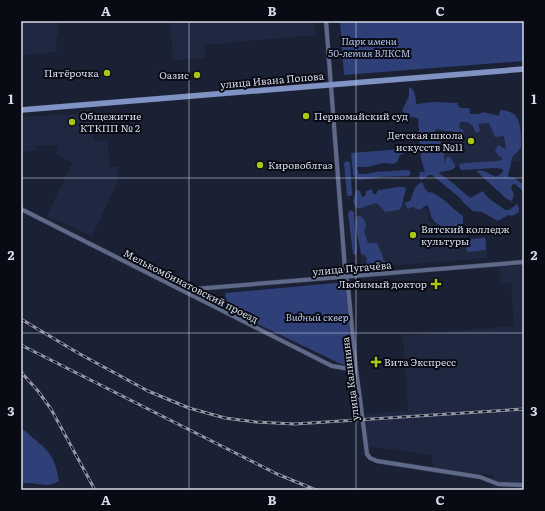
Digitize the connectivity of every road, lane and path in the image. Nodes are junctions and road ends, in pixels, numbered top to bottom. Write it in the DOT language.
graph roads {
  1 [pos="326,21"];
  2 [pos="524,69"];
  3 [pos="332,84"];
  4 [pos="21,110"];
  5 [pos="21,209"];
  6 [pos="524,262"];
  7 [pos="347,277"];
  8 [pos="181,290"];
  9 [pos="356,370"];
  10 [pos="524,485"];
  1 -- 3 [label="street, улица Калинина"];
  2 -- 3 [label="main road, улица Ивана Попова"];
  3 -- 4 [label="main road, улица Ивана Попова"];
  3 -- 7 [label="street, улица Калинина"];
  5 -- 8 [label="street, Мелькомбинатовский проезд"];
  6 -- 7 [label="street, улица Пугачёва"];
  7 -- 8 [label="street, улица Пугачёва"];
  7 -- 9 [label="street, улица Калинина"];
  8 -- 9 [label="street, Мелькомбинатовский проезд"];
  9 -- 10 [label="street, улица Калинина"];
}
